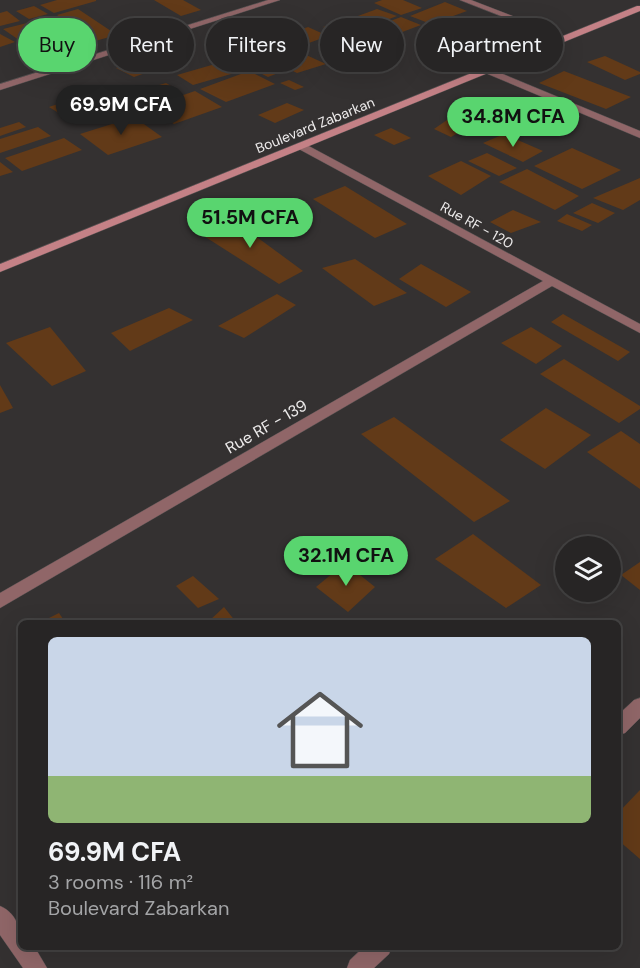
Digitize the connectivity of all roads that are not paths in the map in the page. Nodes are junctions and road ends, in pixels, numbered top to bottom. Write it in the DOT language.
graph roads {
  1 [pos="276,0"];
  2 [pos="464,0"];
  3 [pos="639,9"];
  4 [pos="565,38"];
  5 [pos="481,72"];
  6 [pos="491,72"];
  7 [pos="0,87"];
  8 [pos="640,135"];
  9 [pos="301,146"];
  10 [pos="0,268"];
  11 [pos="550,282"];
  12 [pos="640,329"];
  13 [pos="0,601"];
  14 [pos="640,706"];
  15 [pos="621,724"];
  16 [pos="0,917"];
  17 [pos="18,942"];
  18 [pos="23,950"];
  19 [pos="377,950"];
  20 [pos="36,968"];
  21 [pos="358,968"];
  1 -- 7 [label="street"];
  2 -- 4 [label="street"];
  3 -- 4 [label="street, Boulevard Zabarkan"];
  5 -- 9 [label="street, Boulevard Zabarkan"];
  6 -- 8 [label="street"];
  9 -- 10 [label="street, Boulevard Zabarkan"];
  9 -- 11 [label="street, Rue RF - 120"];
  11 -- 12 [label="street, Rue RF - 120"];
  11 -- 13 [label="street, Rue RF - 139"];
  14 -- 15 [label="street"];
  16 -- 17 [label="street"];
  18 -- 20 [label="street"];
  19 -- 21 [label="street"];
}
